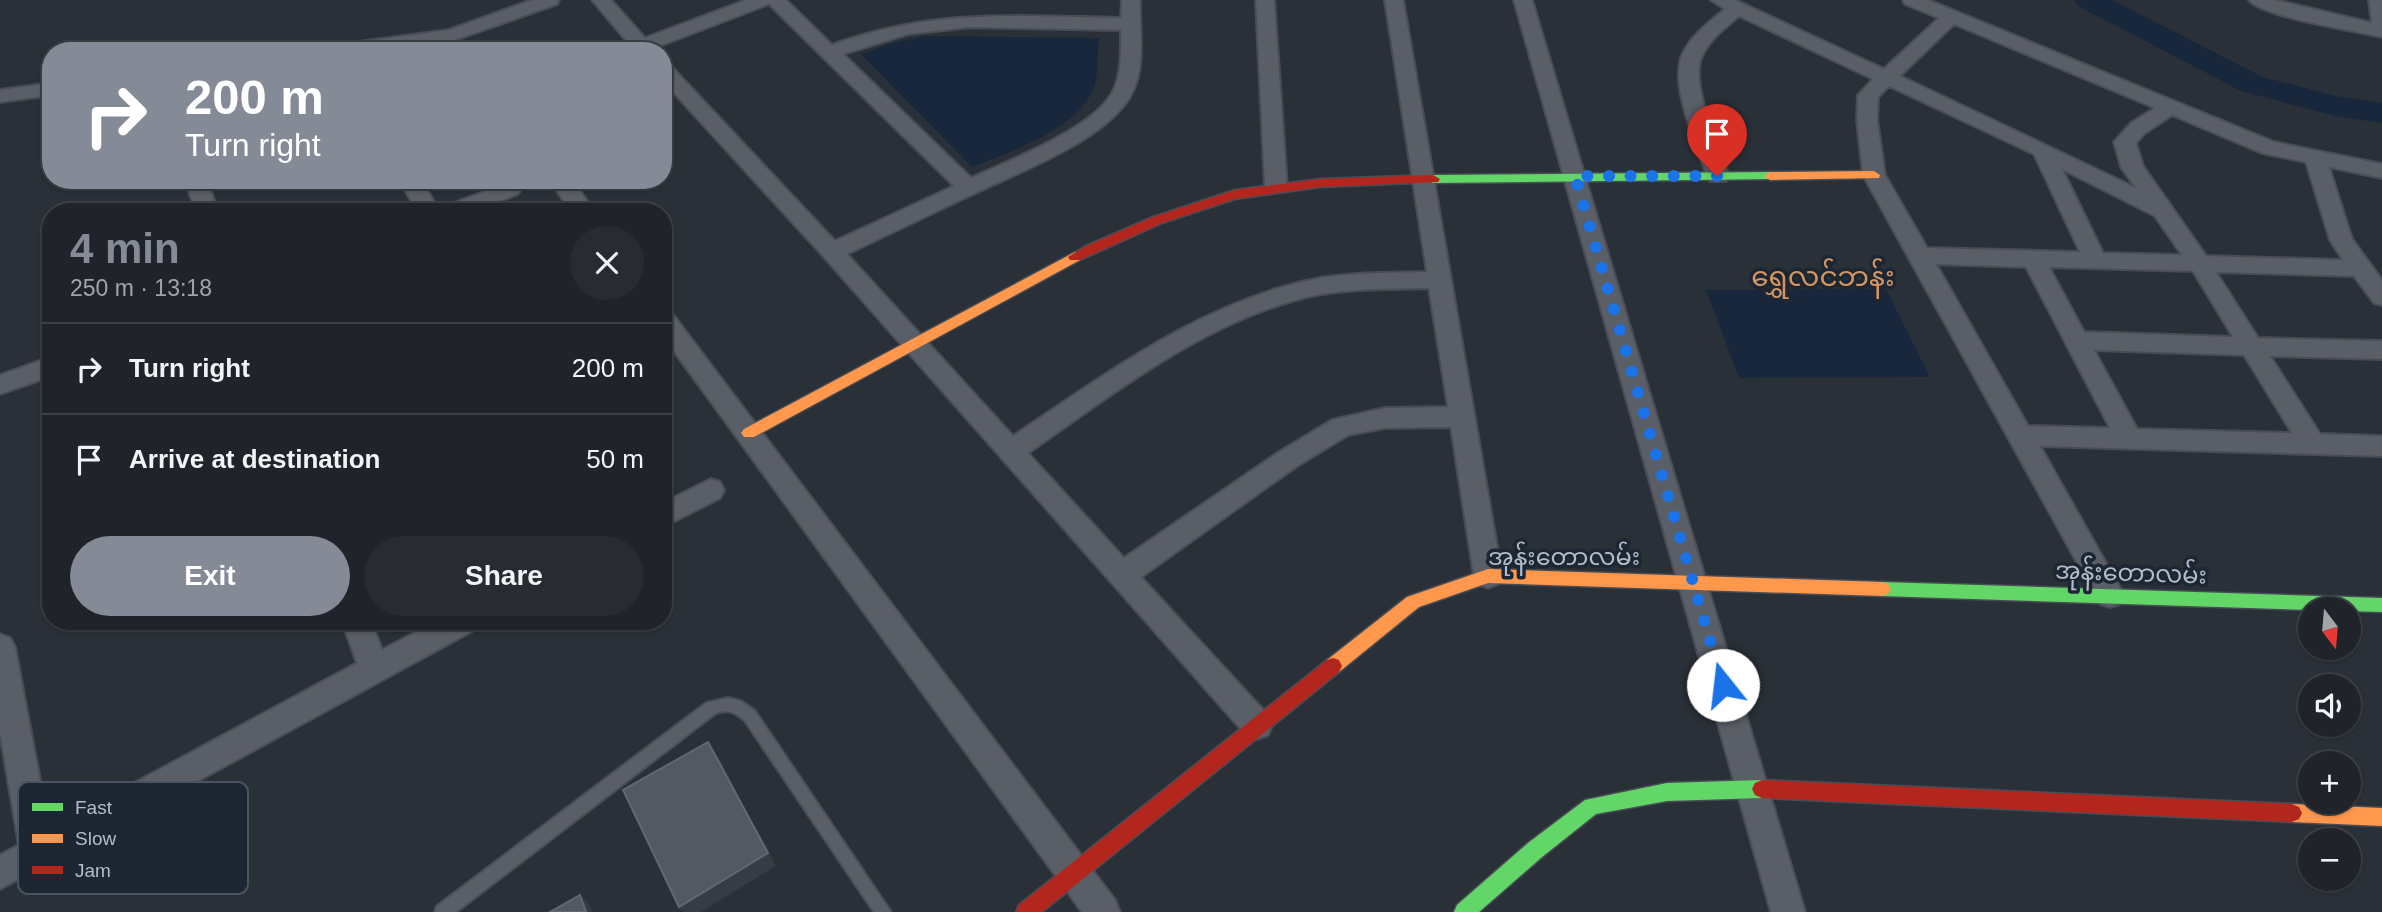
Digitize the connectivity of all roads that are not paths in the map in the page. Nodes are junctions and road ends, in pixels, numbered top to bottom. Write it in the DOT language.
graph roads {
  1 [pos="550,0"];
  2 [pos="601,0"];
  3 [pos="763,0"];
  4 [pos="775,0"];
  5 [pos="1130,0"];
  6 [pos="1265,0"];
  7 [pos="1394,0"];
  8 [pos="1524,0"];
  9 [pos="1912,0"];
  10 [pos="2258,0"];
  11 [pos="2378,0"];
  12 [pos="1729,4"];
  13 [pos="1952,16"];
  14 [pos="1129,24"];
  15 [pos="2382,25"];
  16 [pos="2382,31"];
  17 [pos="460,42"];
  18 [pos="639,42"];
  19 [pos="659,42"];
  20 [pos="831,52"];
  21 [pos="1889,78"];
  22 [pos="672,79"];
  23 [pos="42,90"];
  24 [pos="0,96"];
  25 [pos="2168,108"];
  26 [pos="2043,150"];
  27 [pos="2316,159"];
  28 [pos="2382,171"];
  29 [pos="1874,175"];
  30 [pos="1575,176"];
  31 [pos="1717,176"];
  32 [pos="1423,178"];
  33 [pos="968,187"];
  34 [pos="1276,187"];
  35 [pos="510,189"];
  36 [pos="474,203"];
  37 [pos="2163,211"];
  38 [pos="832,252"];
  39 [pos="1921,256"];
  40 [pos="2033,259"];
  41 [pos="2095,261"];
  42 [pos="2199,263"];
  43 [pos="2361,268"];
  44 [pos="1440,280"];
  45 [pos="2382,297"];
  46 [pos="672,330"];
  47 [pos="2076,341"];
  48 [pos="913,344"];
  49 [pos="2251,346"];
  50 [pos="2382,350"];
  51 [pos="42,369"];
  52 [pos="0,385"];
  53 [pos="1462,417"];
  54 [pos="749,433"];
  55 [pos="2022,436"];
  56 [pos="2129,439"];
  57 [pos="2312,444"];
  58 [pos="2382,446"];
  59 [pos="1010,452"];
  60 [pos="711,490"];
  61 [pos="672,511"];
  62 [pos="1122,575"];
  63 [pos="1488,576"];
  64 [pos="1692,581"];
  65 [pos="2110,595"];
  66 [pos="2382,605"];
  67 [pos="359,630"];
  68 [pos="447,630"];
  69 [pos="0,647"];
  70 [pos="374,669"];
  71 [pos="1257,725"];
  72 [pos="24,782"];
  73 [pos="167,782"];
  74 [pos="1755,789"];
  75 [pos="2382,817"];
  76 [pos="18,863"];
  77 [pos="0,873"];
  78 [pos="1076,874"];
  79 [pos="443,912"];
  80 [pos="883,912"];
  81 [pos="1026,912"];
  82 [pos="1103,912"];
  83 [pos="1464,912"];
  84 [pos="1788,912"];
  1 -- 17 [label="street"];
  2 -- 18 [label="street"];
  3 -- 19 [label="street"];
  4 -- 20 [label="street"];
  5 -- 14 [label="street"];
  6 -- 34 [label="street"];
  7 -- 32 [label="street"];
  8 -- 30 [label="street"];
  9 -- 13 [label="street"];
  10 -- 16 [label="street"];
  11 -- 15 [label="street"];
  12 -- 21 [label="street"];
  12 -- 31 [label="street"];
  13 -- 21 [label="street"];
  13 -- 25 [label="street"];
  14 -- 20 [label="street"];
  14 -- 33 [label="street"];
  20 -- 33 [label="street"];
  21 -- 26 [label="street"];
  21 -- 29 [label="street"];
  22 -- 38 [label="street"];
  23 -- 24 [label="street"];
  25 -- 27 [label="street"];
  25 -- 37 [label="street"];
  26 -- 37 [label="street"];
  26 -- 41 [label="street"];
  27 -- 28 [label="street"];
  27 -- 43 [label="street"];
  29 -- 31 [label="street"];
  29 -- 39 [label="street"];
  30 -- 31 [label="street"];
  30 -- 32 [label="street"];
  30 -- 64 [label="street"];
  32 -- 34 [label="street"];
  32 -- 44 [label="street"];
  33 -- 38 [label="street"];
  34 -- 48 [label="street"];
  35 -- 36 [label="street"];
  37 -- 42 [label="street"];
  38 -- 48 [label="street"];
  39 -- 40 [label="street"];
  39 -- 55 [label="street"];
  40 -- 41 [label="street"];
  40 -- 47 [label="street"];
  41 -- 42 [label="street"];
  42 -- 43 [label="street"];
  42 -- 49 [label="street"];
  43 -- 45 [label="street"];
  44 -- 53 [label="street"];
  44 -- 59 [label="street"];
  46 -- 54 [label="street"];
  47 -- 49 [label="street"];
  47 -- 56 [label="street"];
  48 -- 54 [label="street"];
  48 -- 59 [label="street"];
  49 -- 50 [label="street"];
  49 -- 57 [label="street"];
  51 -- 52 [label="street"];
  53 -- 62 [label="street"];
  53 -- 63 [label="street"];
  54 -- 78 [label="street"];
  55 -- 56 [label="street"];
  55 -- 65 [label="street"];
  56 -- 57 [label="street"];
  57 -- 58 [label="street"];
  59 -- 62 [label="street"];
  60 -- 61 [label="street"];
  62 -- 71 [label="street"];
  63 -- 64 [label="street, အုန်းတောလမ်း"];
  63 -- 71 [label="street, အုန်းတောလမ်း"];
  64 -- 65 [label="street, အုန်းတောလမ်း"];
  64 -- 74 [label="street"];
  65 -- 66 [label="street, အုန်းတောလမ်း"];
  67 -- 70 [label="street"];
  68 -- 70 [label="street"];
  69 -- 72 [label="street"];
  70 -- 73 [label="street"];
  71 -- 78 [label="street, အုန်းတောလမ်း"];
  74 -- 75 [label="street"];
  74 -- 83 [label="street"];
  74 -- 84 [label="street"];
  76 -- 77 [label="street"];
  78 -- 81 [label="street, အုန်းတောလမ်း"];
  78 -- 82 [label="street"];
  79 -- 80 [label="lane"];
}
